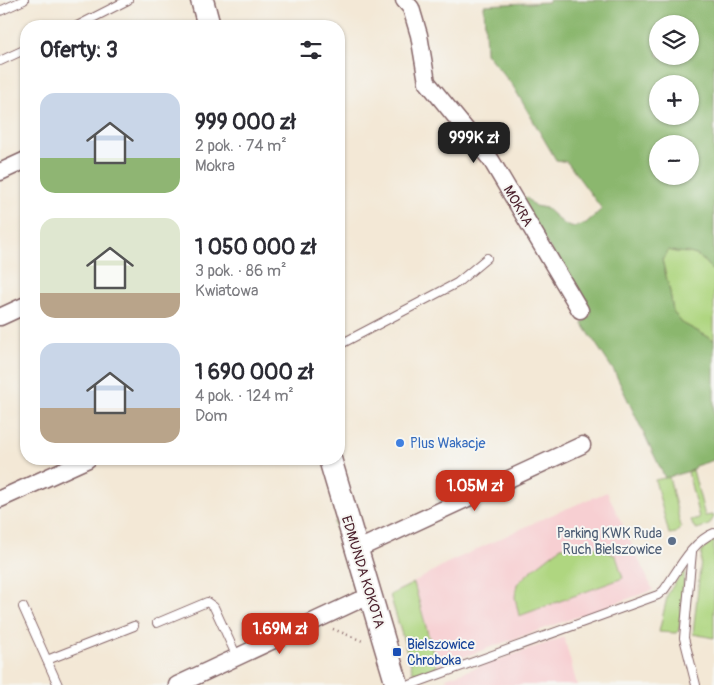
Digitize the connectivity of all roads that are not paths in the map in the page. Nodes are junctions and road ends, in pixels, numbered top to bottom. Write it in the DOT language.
graph roads {
  1 [pos="24,0"];
  2 [pos="128,0"];
  3 [pos="202,0"];
  4 [pos="404,0"];
  5 [pos="0,11"];
  6 [pos="89,20"];
  7 [pos="207,20"];
  8 [pos="20,52"];
  9 [pos="0,61"];
  10 [pos="20,163"];
  11 [pos="0,172"];
  12 [pos="487,258"];
  13 [pos="20,308"];
  14 [pos="580,310"];
  15 [pos="0,317"];
  16 [pos="345,342"];
  17 [pos="582,445"];
  18 [pos="75,465"];
  19 [pos="332,465"];
  20 [pos="0,499"];
  21 [pos="714,533"];
  22 [pos="356,550"];
  23 [pos="692,550"];
  24 [pos="371,597"];
  25 [pos="23,607"];
  26 [pos="157,623"];
  27 [pos="134,626"];
  28 [pos="238,658"];
  29 [pos="47,660"];
  30 [pos="58,685"];
  31 [pos="177,685"];
  32 [pos="397,685"];
  33 [pos="410,685"];
  34 [pos="696,685"];
  1 -- 5 [label="lane"];
  2 -- 6 [label="lane"];
  3 -- 7 [label="street"];
  4 -- 14 [label="street, MOKRA"];
  8 -- 9 [label="lane"];
  10 -- 11 [label="street"];
  12 -- 16 [label="lane"];
  13 -- 15 [label="street"];
  17 -- 22 [label="street"];
  18 -- 20 [label="street"];
  19 -- 22 [label="street, EDMUNDA KOKOTA"];
  21 -- 23 [label="lane"];
  22 -- 24 [label="street, EDMUNDA KOKOTA"];
  23 -- 33 [label="lane"];
  23 -- 34 [label="lane"];
  24 -- 28 [label="street"];
  24 -- 32 [label="street, EDMUNDA KOKOTA"];
  25 -- 29 [label="lane"];
  26 -- 28 [label="lane"];
  27 -- 29 [label="lane"];
  28 -- 31 [label="street"];
  29 -- 30 [label="lane"];
}
